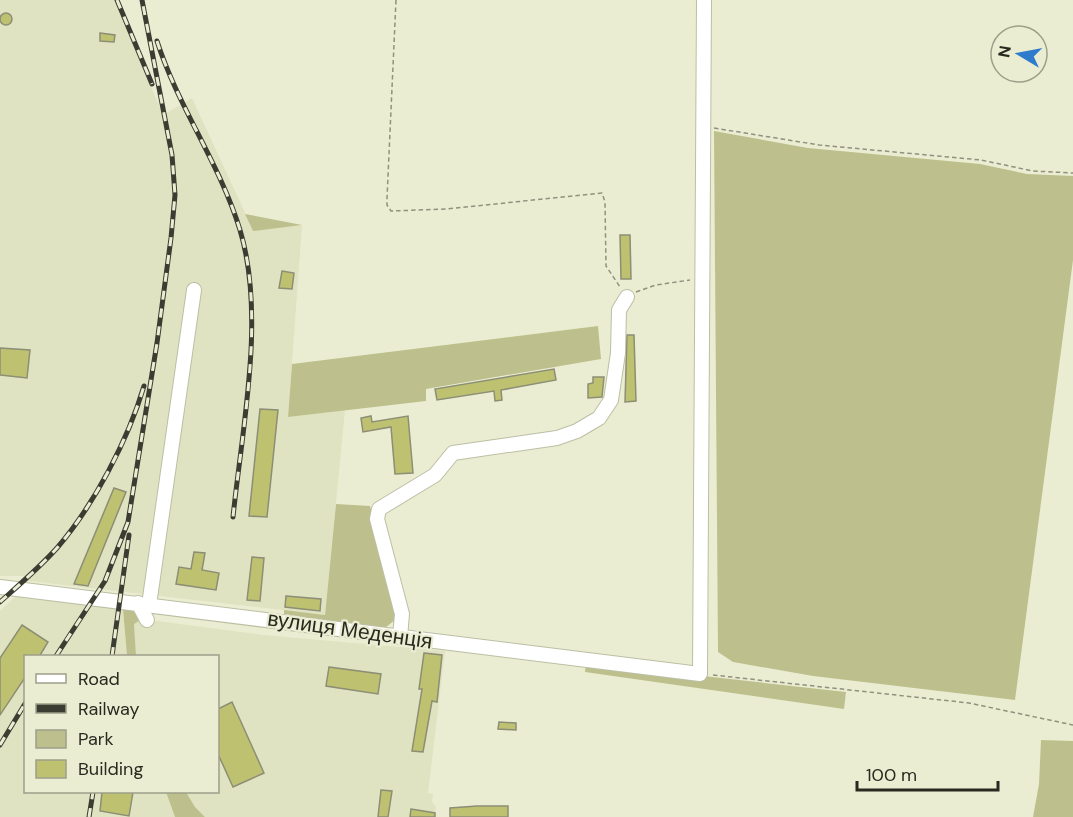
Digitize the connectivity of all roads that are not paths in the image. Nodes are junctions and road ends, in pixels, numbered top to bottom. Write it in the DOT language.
graph roads {
  1 [pos="704,0"];
  2 [pos="194,290"];
  3 [pos="627,297"];
  4 [pos="0,587"];
  5 [pos="144,604"];
  6 [pos="147,620"];
  7 [pos="400,637"];
  1 -- 7 [label="street, вулиця Меденція"];
  2 -- 5 [label="street"];
  3 -- 7 [label="street"];
  4 -- 5 [label="street, вулиця Меденція"];
  5 -- 6 [label="street"];
  5 -- 7 [label="street, вулиця Меденція"];
}
